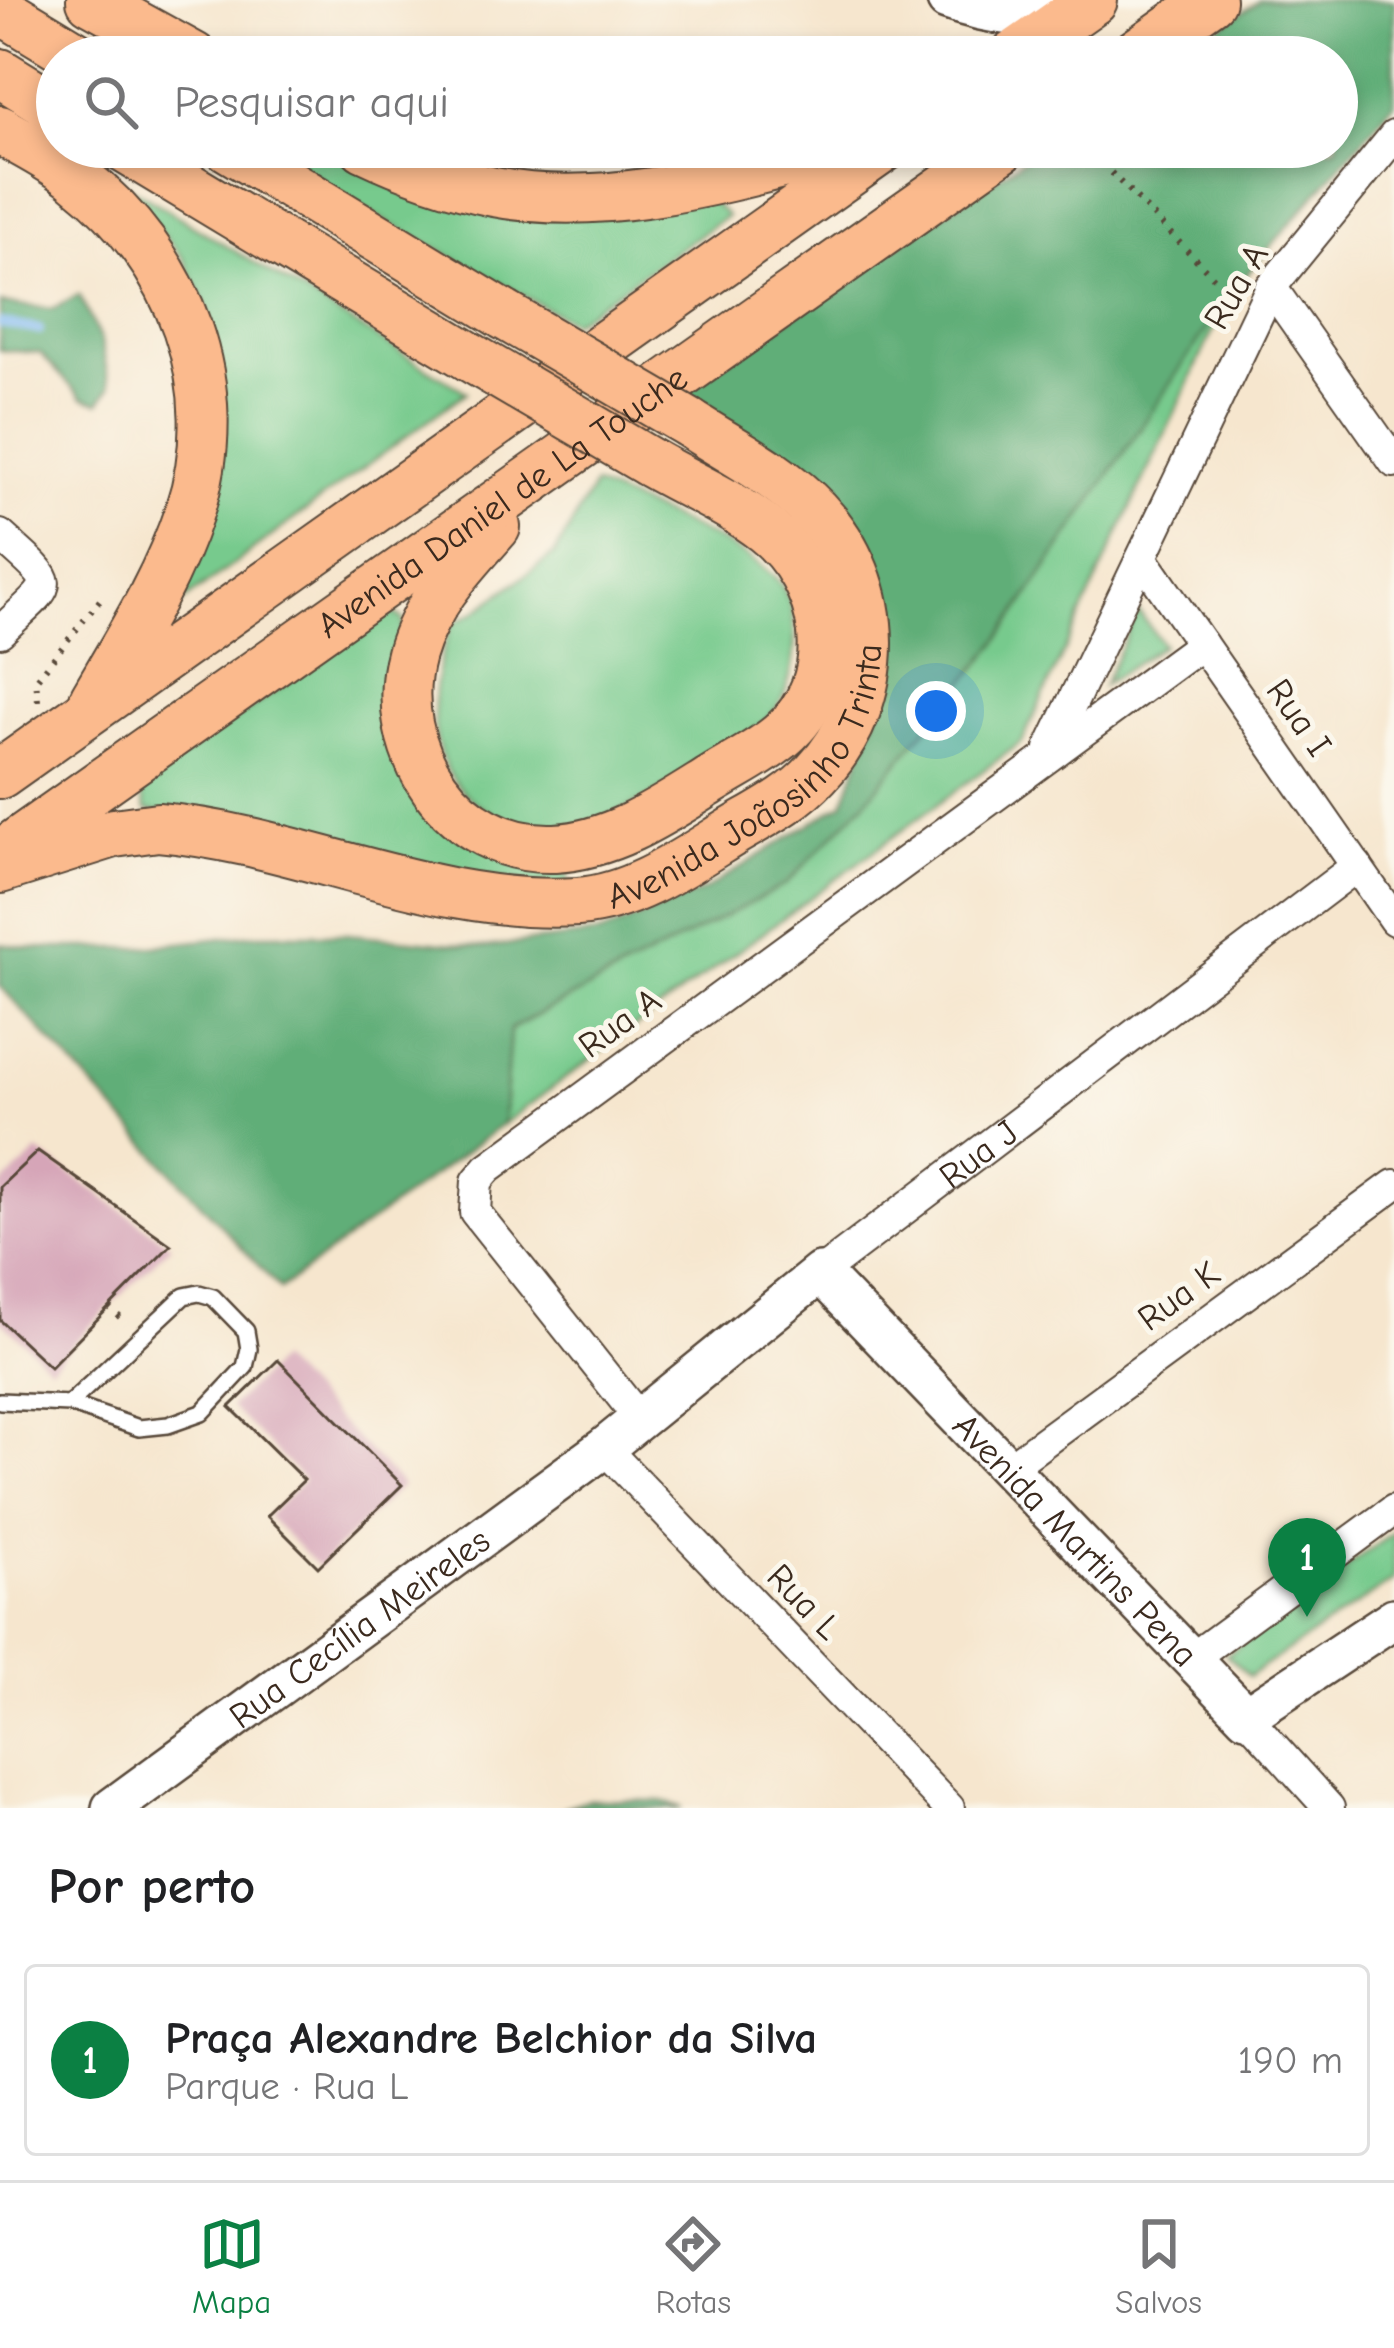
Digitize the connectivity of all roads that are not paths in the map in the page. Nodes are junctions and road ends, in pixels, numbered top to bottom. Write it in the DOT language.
graph roads {
  1 [pos="91,0"];
  2 [pos="947,0"];
  3 [pos="1211,0"];
  4 [pos="1084,7"];
  5 [pos="0,9"];
  6 [pos="44,36"];
  7 [pos="156,36"];
  8 [pos="1042,36"];
  9 [pos="1160,36"];
  10 [pos="0,74"];
  11 [pos="36,95"];
  12 [pos="0,130"];
  13 [pos="1394,136"];
  14 [pos="36,152"];
  15 [pos="63,168"];
  16 [pos="157,168"];
  17 [pos="262,168"];
  18 [pos="417,168"];
  19 [pos="756,168"];
  20 [pos="855,168"];
  21 [pos="973,168"];
  22 [pos="1271,287"];
  23 [pos="1394,462"];
  24 [pos="553,464"];
  25 [pos="0,535"];
  26 [pos="1142,558"];
  27 [pos="0,632"];
  28 [pos="1202,644"];
  29 [pos="86,713"];
  30 [pos="1047,754"];
  31 [pos="0,774"];
  32 [pos="0,855"];
  33 [pos="1357,866"];
  34 [pos="0,869"];
  35 [pos="1394,920"];
  36 [pos="1394,1185"];
  37 [pos="820,1273"];
  38 [pos="0,1401"];
  39 [pos="69,1404"];
  40 [pos="638,1417"];
  41 [pos="604,1448"];
  42 [pos="1007,1468"];
  43 [pos="1394,1510"];
  44 [pos="1394,1618"];
  45 [pos="1191,1659"];
  46 [pos="1246,1716"];
  47 [pos="112,1808"];
  48 [pos="949,1808"];
  49 [pos="1329,1808"];
  1 -- 7 [label="main road"];
  2 -- 4 [label="street"];
  3 -- 9 [label="main road"];
  4 -- 8 [label="main road"];
  5 -- 6 [label="main road"];
  10 -- 11 [label="main road"];
  12 -- 14 [label="main road"];
  13 -- 22 [label="street, Rua A"];
  15 -- 29 [label="main road"];
  16 -- 24 [label="main road, Avenida Joãosinho Trinta, bridge"];
  17 -- 34 [label="main road, Avenida Joãosinho Trinta, bridge"];
  18 -- 19 [label="main road"];
  20 -- 29 [label="main road, Avenida Daniel de La Touche"];
  21 -- 24 [label="main road, Avenida Daniel de La Touche"];
  22 -- 23 [label="street"];
  22 -- 26 [label="street, Rua A"];
  24 -- 32 [label="main road, Avenida Daniel de La Touche"];
  25 -- 27 [label="street"];
  26 -- 28 [label="street, Rua I"];
  26 -- 30 [label="street, Rua A"];
  28 -- 30 [label="street, Rua A"];
  28 -- 33 [label="street, Rua I"];
  29 -- 31 [label="main road, Avenida Daniel de La Touche"];
  30 -- 40 [label="street, Rua A"];
  33 -- 35 [label="street, Rua I"];
  33 -- 37 [label="street, Rua J"];
  36 -- 42 [label="street, Rua K"];
  37 -- 40 [label="street, Rua J"];
  37 -- 42 [label="street, Avenida Martins Pena"];
  38 -- 39 [label="lane"];
  39 -- 39 [label="lane"];
  40 -- 41 [label="street, Rua J"];
  41 -- 47 [label="street, Rua Cecília Meireles"];
  41 -- 48 [label="street, Rua L"];
  42 -- 45 [label="street, Avenida Martins Pena"];
  43 -- 45 [label="street"];
  44 -- 46 [label="street"];
  45 -- 46 [label="street, Avenida Martins Pena"];
  46 -- 49 [label="street, Avenida Martins Pena"];
}
